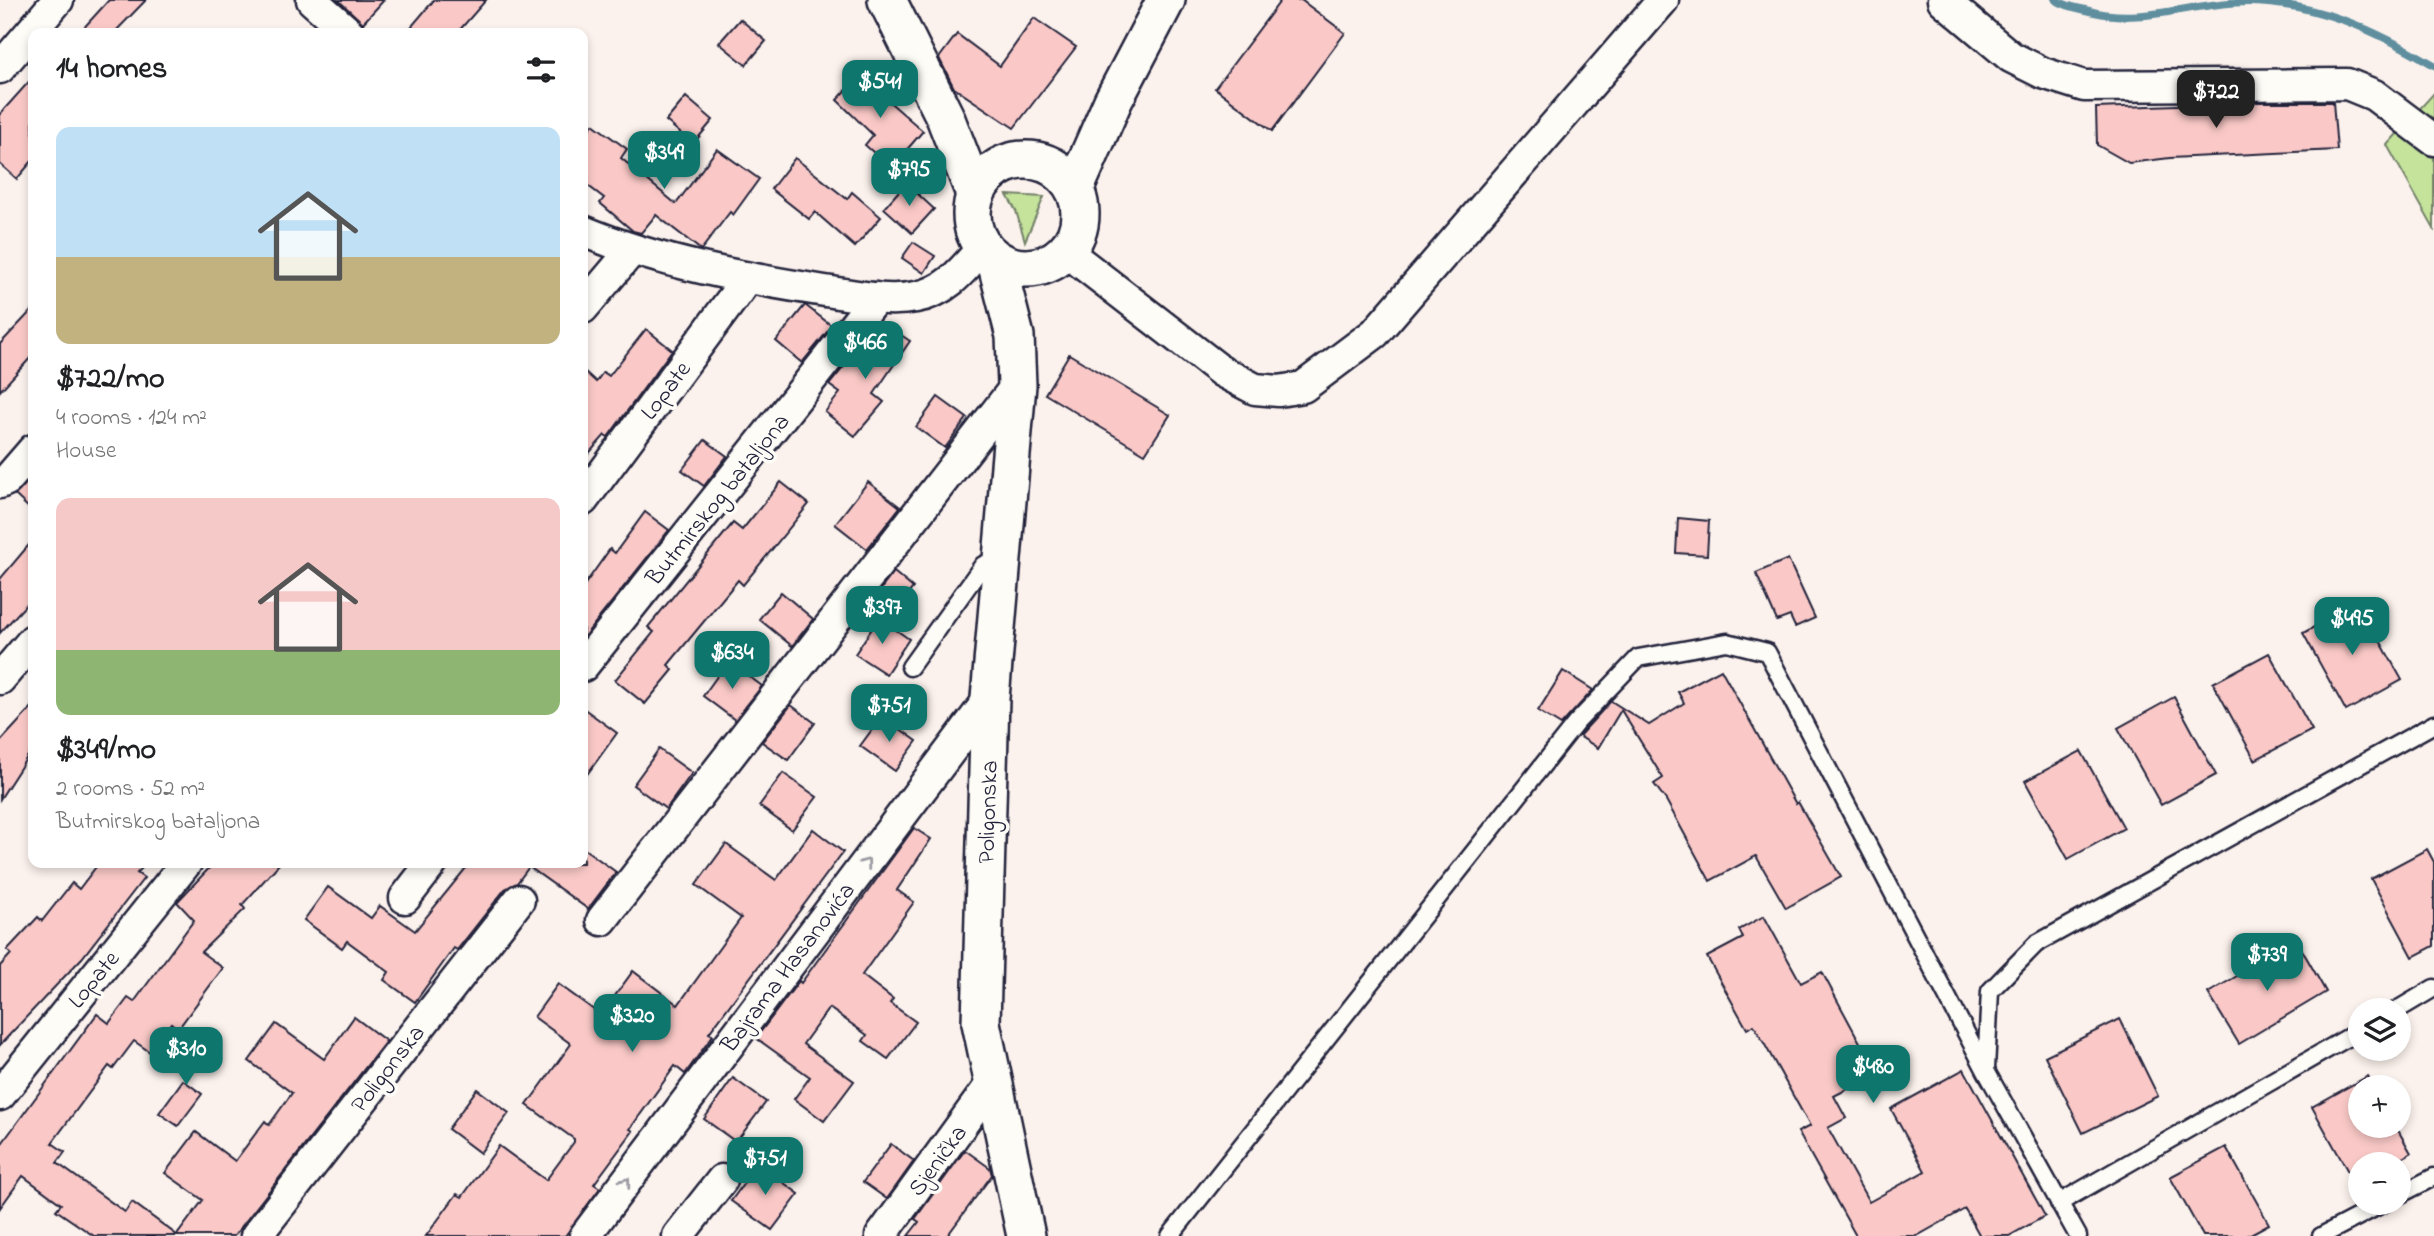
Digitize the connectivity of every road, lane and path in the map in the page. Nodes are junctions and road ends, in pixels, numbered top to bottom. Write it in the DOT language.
graph roads {
  1 [pos="58,0"];
  2 [pos="312,0"];
  3 [pos="887,0"];
  4 [pos="1166,0"];
  5 [pos="1663,0"];
  6 [pos="1944,0"];
  7 [pos="34,28"];
  8 [pos="343,28"];
  9 [pos="28,35"];
  10 [pos="0,68"];
  11 [pos="1113,101"];
  12 [pos="945,117"];
  13 [pos="2434,140"];
  14 [pos="1027,162"];
  15 [pos="1075,188"];
  16 [pos="975,194"];
  17 [pos="588,233"];
  18 [pos="632,250"];
  19 [pos="1067,251"];
  20 [pos="989,254"];
  21 [pos="1033,269"];
  22 [pos="747,279"];
  23 [pos="876,298"];
  24 [pos="588,302"];
  25 [pos="1015,336"];
  26 [pos="1017,385"];
  27 [pos="28,456"];
  28 [pos="0,483"];
  29 [pos="588,493"];
  30 [pos="1002,557"];
  31 [pos="28,646"];
  32 [pos="588,660"];
  33 [pos="910,667"];
  34 [pos="0,679"];
  35 [pos="990,698"];
  36 [pos="2434,723"];
  37 [pos="182,868"];
  38 [pos="428,868"];
  39 [pos="405,898"];
  40 [pos="519,900"];
  41 [pos="602,920"];
  42 [pos="2434,988"];
  43 [pos="2411,1002"];
  44 [pos="2348,1037"];
  45 [pos="1986,1071"];
  46 [pos="992,1083"];
  47 [pos="0,1095"];
  48 [pos="2434,1177"];
  49 [pos="722,1180"];
  50 [pos="2411,1189"];
  51 [pos="2059,1203"];
  52 [pos="2361,1215"];
  53 [pos="256,1236"];
  54 [pos="585,1236"];
  55 [pos="678,1236"];
  56 [pos="881,1236"];
  57 [pos="1026,1236"];
  58 [pos="1170,1236"];
  59 [pos="2078,1236"];
  60 [pos="2321,1236"];
  1 -- 7 [label="street"];
  2 -- 8 [label="street"];
  3 -- 12 [label="street"];
  4 -- 11 [label="street"];
  5 -- 19 [label="street"];
  6 -- 13 [label="street"];
  9 -- 10 [label="street"];
  11 -- 14 [label="street"];
  11 -- 15 [label="street"];
  12 -- 14 [label="street"];
  12 -- 16 [label="street"];
  14 -- 15 [label="street"];
  14 -- 16 [label="street"];
  15 -- 19 [label="street"];
  16 -- 20 [label="street"];
  17 -- 18 [label="street"];
  18 -- 22 [label="street"];
  18 -- 24 [label="street"];
  19 -- 21 [label="street"];
  20 -- 21 [label="street"];
  20 -- 23 [label="street"];
  20 -- 25 [label="street, Poligonska"];
  21 -- 25 [label="street, Poligonska"];
  22 -- 23 [label="street"];
  22 -- 29 [label="street, Lopate"];
  23 -- 32 [label="street, Butmirskog bataljona"];
  25 -- 26 [label="street, Poligonska"];
  26 -- 30 [label="street, Poligonska"];
  26 -- 41 [label="street"];
  27 -- 28 [label="street"];
  30 -- 33 [label="lane"];
  30 -- 35 [label="street, Poligonska"];
  31 -- 34 [label="street"];
  35 -- 46 [label="street, Poligonska"];
  54 -- 35 [label="street, Bajrama Hasanovića, one-way"];
  36 -- 45 [label="lane"];
  37 -- 47 [label="street, Lopate"];
  38 -- 39 [label="street"];
  40 -- 53 [label="street, Poligonska"];
  42 -- 43 [label="lane"];
  44 -- 51 [label="lane"];
  45 -- 51 [label="lane"];
  45 -- 58 [label="lane"];
  46 -- 56 [label="street, Sjenička"];
  46 -- 57 [label="street, Poligonska"];
  48 -- 50 [label="lane"];
  49 -- 55 [label="street"];
  51 -- 59 [label="lane"];
  52 -- 60 [label="lane"];
}
